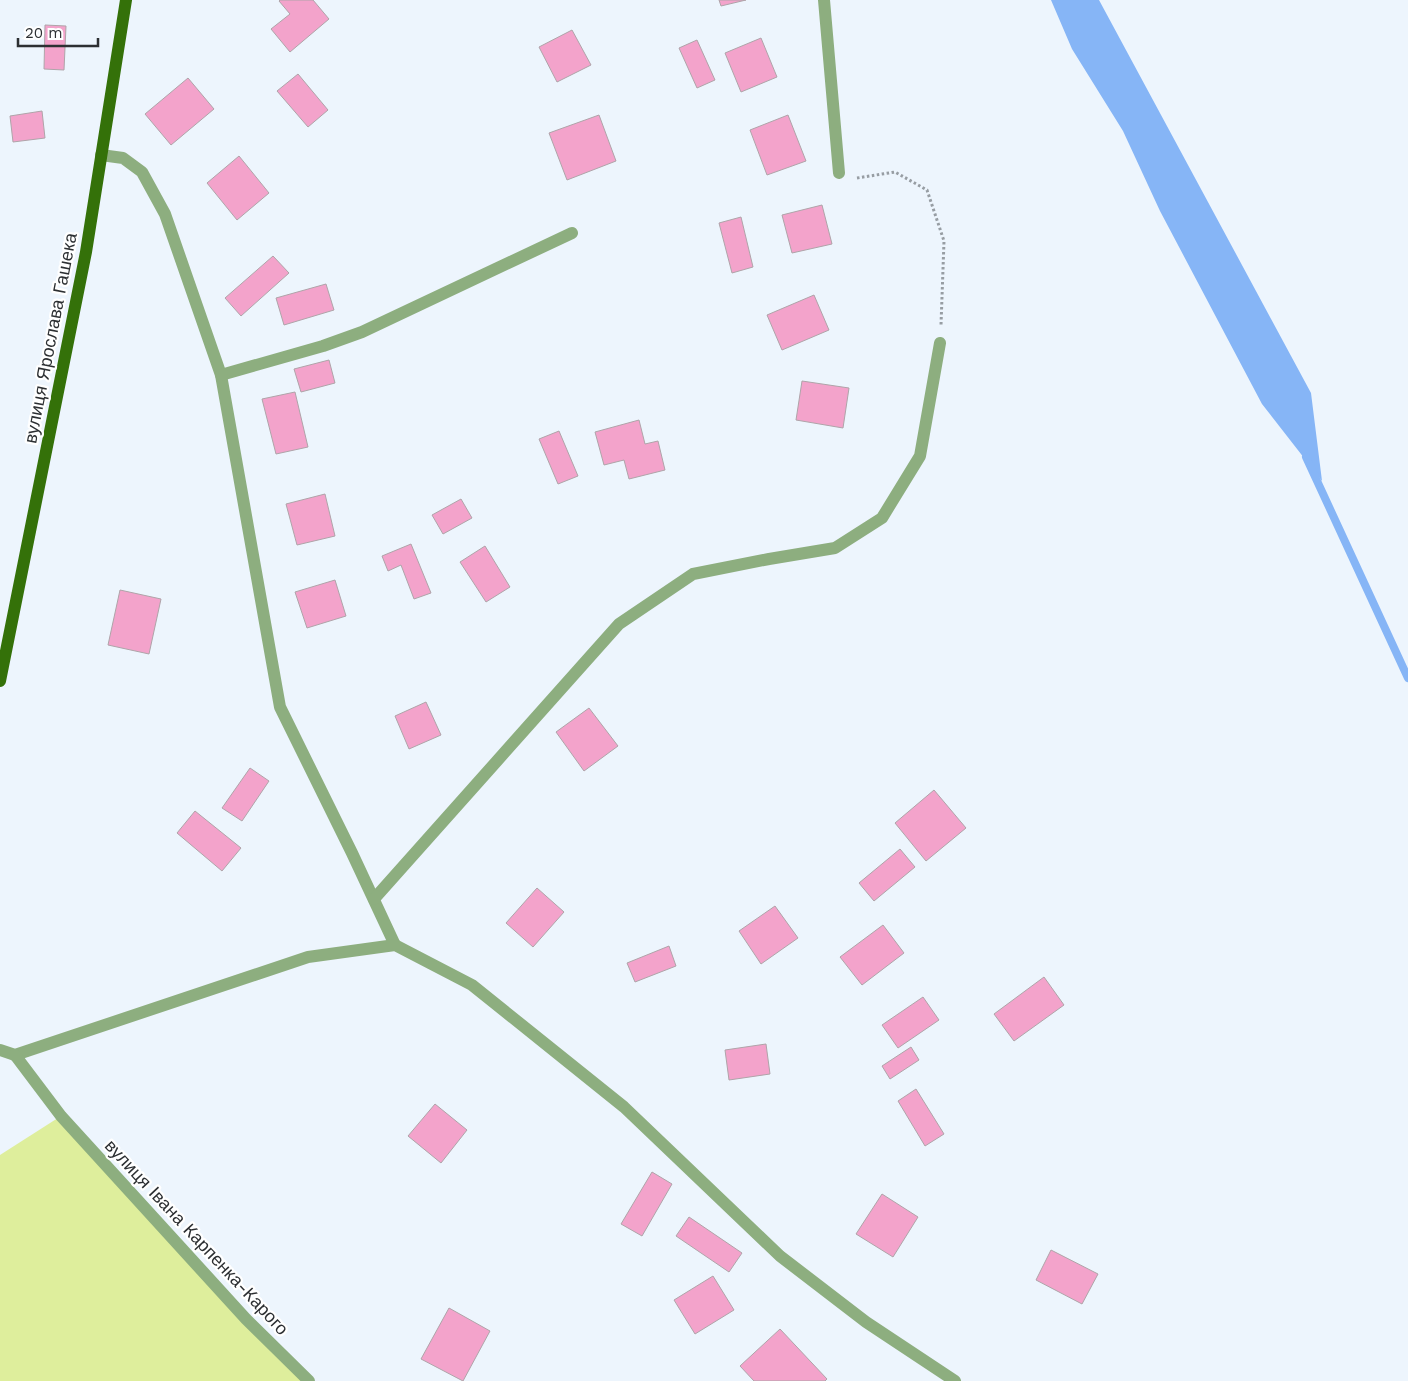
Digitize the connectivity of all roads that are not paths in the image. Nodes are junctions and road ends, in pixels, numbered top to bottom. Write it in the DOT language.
graph roads {
  1 [pos="126,0"];
  2 [pos="824,0"];
  3 [pos="101,155"];
  4 [pos="840,173"];
  5 [pos="572,234"];
  6 [pos="940,344"];
  7 [pos="222,375"];
  8 [pos="0,681"];
  9 [pos="374,900"];
  10 [pos="395,945"];
  11 [pos="0,1050"];
  12 [pos="15,1055"];
  13 [pos="309,1381"];
  14 [pos="955,1381"];
  1 -- 3 [label="main road, вулиця Ярослава Гашека"];
  2 -- 4 [label="street"];
  3 -- 7 [label="street"];
  3 -- 8 [label="main road, вулиця Ярослава Гашека"];
  5 -- 7 [label="street"];
  6 -- 9 [label="street"];
  7 -- 9 [label="street"];
  9 -- 10 [label="street"];
  10 -- 12 [label="street"];
  10 -- 14 [label="street"];
  11 -- 12 [label="street"];
  12 -- 13 [label="street, вулиця Івана Карпенка-Карого"];
}
